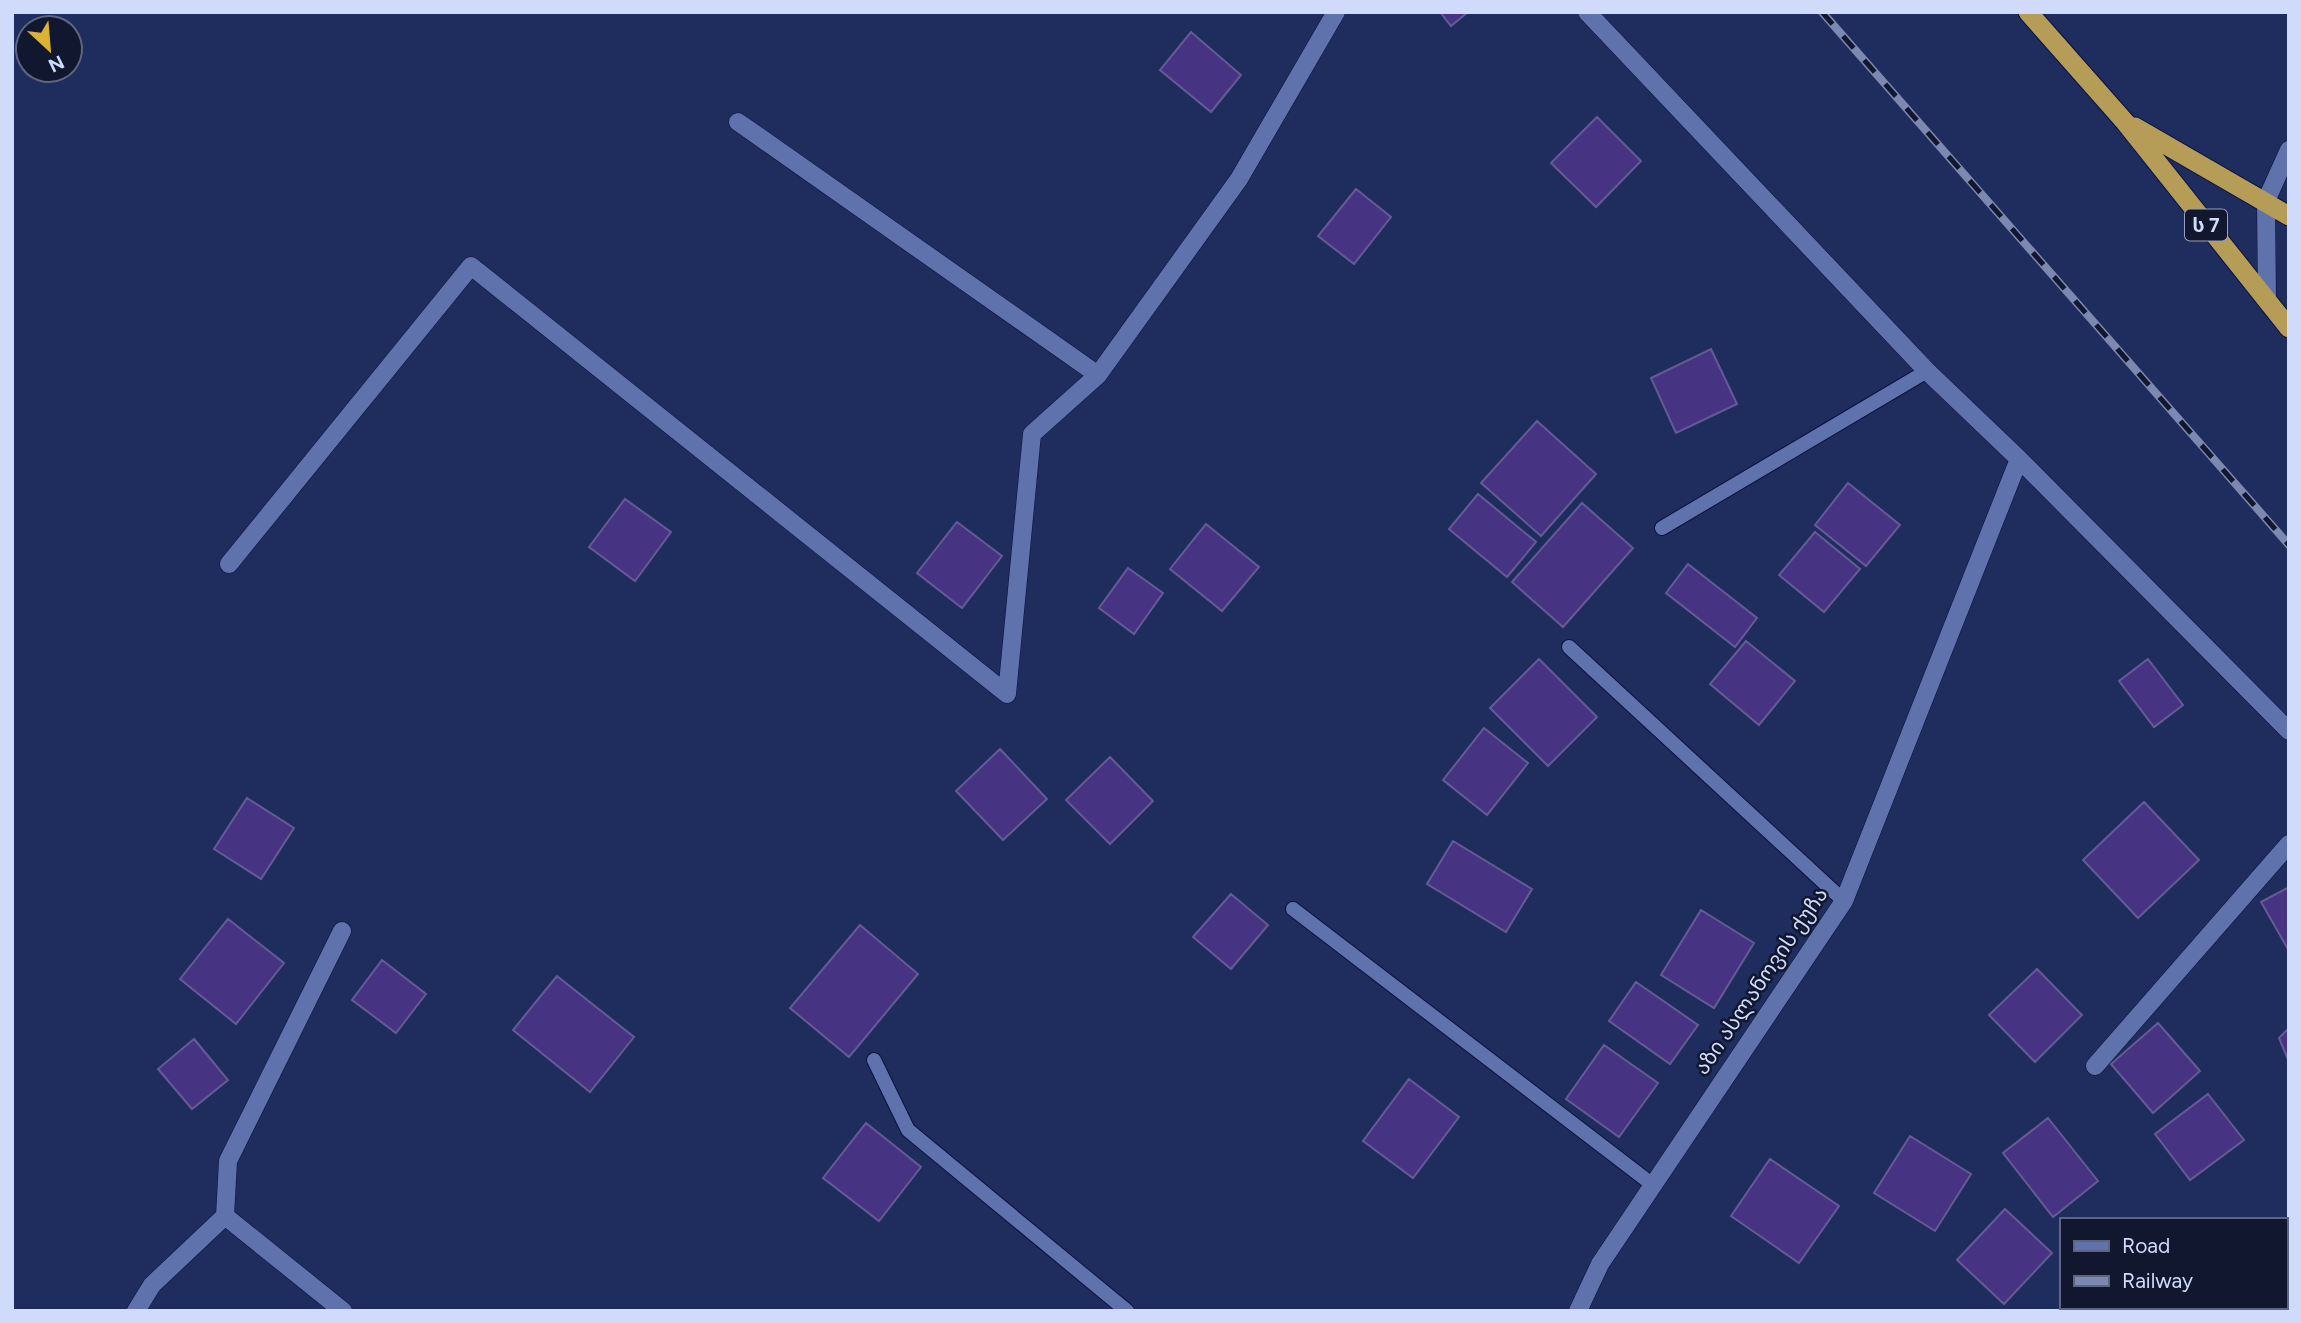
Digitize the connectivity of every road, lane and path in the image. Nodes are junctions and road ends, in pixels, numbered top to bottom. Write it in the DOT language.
graph roads {
  1 [pos="1336,12"];
  2 [pos="1587,12"];
  3 [pos="2028,12"];
  4 [pos="738,122"];
  5 [pos="2124,122"];
  6 [pos="2289,150"];
  7 [pos="2266,201"];
  8 [pos="2289,216"];
  9 [pos="2267,301"];
  10 [pos="2289,328"];
  11 [pos="1927,371"];
  12 [pos="1098,375"];
  13 [pos="2019,459"];
  14 [pos="1662,528"];
  15 [pos="229,564"];
  16 [pos="1569,647"];
  17 [pos="2289,731"];
  18 [pos="2289,844"];
  19 [pos="1844,901"];
  20 [pos="1293,909"];
  21 [pos="342,931"];
  22 [pos="874,1060"];
  23 [pos="2095,1066"];
  24 [pos="1653,1185"];
  25 [pos="225,1216"];
  26 [pos="136,1311"];
  27 [pos="343,1311"];
  28 [pos="1127,1311"];
  29 [pos="1577,1311"];
  1 -- 12 [label="street"];
  2 -- 11 [label="street"];
  3 -- 5 [label="highway, ს 7"];
  4 -- 12 [label="street"];
  5 -- 7 [label="highway, ს 7"];
  5 -- 9 [label="highway, ს 7"];
  6 -- 7 [label="street"];
  7 -- 8 [label="highway, ს 7"];
  7 -- 9 [label="street"];
  9 -- 10 [label="highway, ს 7"];
  11 -- 13 [label="street"];
  11 -- 14 [label="lane"];
  12 -- 15 [label="street"];
  13 -- 17 [label="street"];
  13 -- 19 [label="street, აზი ასლანოვის ქუჩა"];
  16 -- 19 [label="lane"];
  18 -- 23 [label="street"];
  19 -- 24 [label="street, აზი ასლანოვის ქუჩა"];
  20 -- 24 [label="lane"];
  21 -- 25 [label="street"];
  22 -- 28 [label="lane"];
  24 -- 29 [label="street, აზი ასლანოვის ქუჩა"];
  25 -- 26 [label="street"];
  25 -- 27 [label="street"];
}
